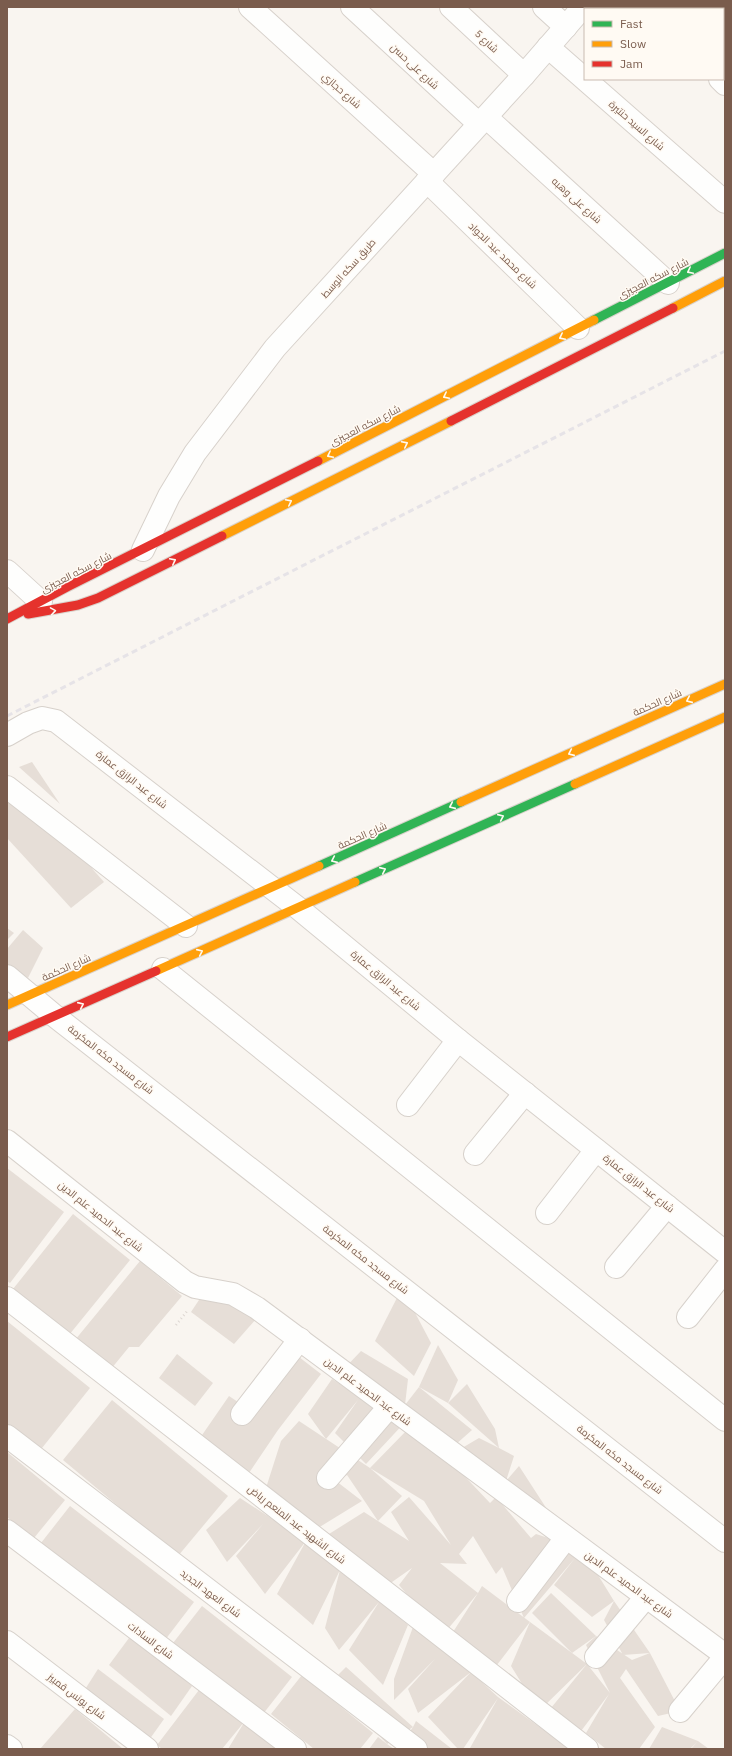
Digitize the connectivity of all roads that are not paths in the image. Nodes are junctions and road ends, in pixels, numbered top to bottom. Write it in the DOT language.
graph roads {
  1 [pos="250,7"];
  2 [pos="352,7"];
  3 [pos="451,7"];
  4 [pos="544,7"];
  5 [pos="583,7"];
  6 [pos="566,27"];
  7 [pos="548,47"];
  8 [pos="524,75"];
  9 [pos="584,79"];
  10 [pos="586,80"];
  11 [pos="482,120"];
  12 [pos="430,177"];
  13 [pos="725,202"];
  14 [pos="725,254"];
  15 [pos="725,281"];
  16 [pos="668,283"];
  17 [pos="578,328"];
  18 [pos="143,550"];
  19 [pos="7,571"];
  20 [pos="41,602"];
  21 [pos="11,618"];
  22 [pos="725,684"];
  23 [pos="725,717"];
  24 [pos="7,734"];
  25 [pos="7,787"];
  26 [pos="272,887"];
  27 [pos="298,908"];
  28 [pos="186,926"];
  29 [pos="163,969"];
  30 [pos="7,976"];
  31 [pos="31,994"];
  32 [pos="7,1005"];
  33 [pos="56,1016"];
  34 [pos="7,1038"];
  35 [pos="458,1040"];
  36 [pos="525,1093"];
  37 [pos="408,1105"];
  38 [pos="7,1141"];
  39 [pos="596,1150"];
  40 [pos="475,1154"];
  41 [pos="667,1206"];
  42 [pos="547,1213"];
  43 [pos="725,1252"];
  44 [pos="616,1267"];
  45 [pos="725,1270"];
  46 [pos="7,1298"];
  47 [pos="688,1317"];
  48 [pos="300,1339"];
  49 [pos="389,1407"];
  50 [pos="242,1414"];
  51 [pos="725,1420"];
  52 [pos="7,1436"];
  53 [pos="328,1478"];
  54 [pos="7,1531"];
  55 [pos="566,1538"];
  56 [pos="725,1541"];
  57 [pos="646,1597"];
  58 [pos="518,1601"];
  59 [pos="7,1642"];
  60 [pos="596,1656"];
  61 [pos="725,1656"];
  62 [pos="680,1711"];
  63 [pos="7,1746"];
  64 [pos="11,1749"];
  65 [pos="147,1749"];
  66 [pos="295,1749"];
  67 [pos="416,1749"];
  68 [pos="587,1749"];
  1 -- 12 [label="street, شارع حجازي"];
  2 -- 11 [label="street, شارع على حسن"];
  3 -- 8 [label="street, شارع 5"];
  4 -- 6 [label="street"];
  5 -- 6 [label="street, طريق سكه الوسط"];
  6 -- 7 [label="street, طريق سكه الوسط"];
  7 -- 8 [label="street, طريق سكه الوسط"];
  7 -- 9 [label="street, شارع السيد حنتيرة"];
  8 -- 11 [label="street, طريق سكه الوسط"];
  10 -- 13 [label="street, شارع السيد حنتيرة"];
  11 -- 12 [label="street, طريق سكه الوسط"];
  11 -- 16 [label="street, شارع على وهبه"];
  12 -- 17 [label="street, شارع محمد عبد الجواد"];
  12 -- 18 [label="street, طريق سكه الوسط"];
  14 -- 16 [label="main road, شارع سكه العجيزى, one-way"];
  21 -- 15 [label="main road, شارع سكه العجيزى, one-way"];
  16 -- 17 [label="main road, شارع سكه العجيزى"];
  17 -- 18 [label="main road, شارع سكه العجيزى, one-way"];
  18 -- 20 [label="main road, شارع سكه العجيزى"];
  19 -- 20 [label="street"];
  20 -- 21 [label="main road, شارع سكه العجيزى"];
  22 -- 26 [label="main road, شارع الحكمة, one-way"];
  27 -- 23 [label="main road, one-way"];
  24 -- 26 [label="street, شارع عبد الرازق عمارة"];
  25 -- 28 [label="street"];
  26 -- 27 [label="street, شارع عبد الرازق عمارة"];
  26 -- 28 [label="main road, شارع الحكمة"];
  29 -- 27 [label="main road, one-way"];
  27 -- 35 [label="street, شارع عبد الرازق عمارة"];
  28 -- 31 [label="main road, شارع الحكمة"];
  33 -- 29 [label="main road, one-way"];
  29 -- 51 [label="street"];
  30 -- 31 [label="street, شارع مسجد مكه المكرمة"];
  31 -- 32 [label="main road, شارع الحكمة"];
  31 -- 33 [label="street, شارع مسجد مكه المكرمة"];
  33 -- 34 [label="main road"];
  33 -- 56 [label="street, شارع مسجد مكه المكرمة"];
  35 -- 36 [label="street, شارع عبد الرازق عمارة"];
  35 -- 37 [label="street"];
  36 -- 39 [label="street, شارع عبد الرازق عمارة"];
  36 -- 40 [label="street"];
  38 -- 48 [label="street, شارع عبد الحميد علم الدين"];
  39 -- 41 [label="street, شارع عبد الرازق عمارة"];
  39 -- 42 [label="street"];
  41 -- 43 [label="street, شارع عبد الرازق عمارة"];
  41 -- 44 [label="street"];
  45 -- 47 [label="street"];
  46 -- 68 [label="street, شارع الشهيد عبد المنعم رياض"];
  48 -- 49 [label="street, شارع عبد الحميد علم الدين"];
  48 -- 50 [label="street"];
  49 -- 53 [label="street"];
  49 -- 55 [label="street, شارع عبد الحميد علم الدين"];
  52 -- 67 [label="street, شارع العهد الجديد"];
  54 -- 66 [label="street, شارع السادات"];
  55 -- 57 [label="street, شارع عبد الحميد علم الدين"];
  55 -- 58 [label="street"];
  57 -- 60 [label="street"];
  57 -- 61 [label="street, شارع عبد الحميد علم الدين"];
  59 -- 65 [label="street, شارع يونس قمبيز"];
  61 -- 62 [label="street"];
  63 -- 64 [label="street"];
}
